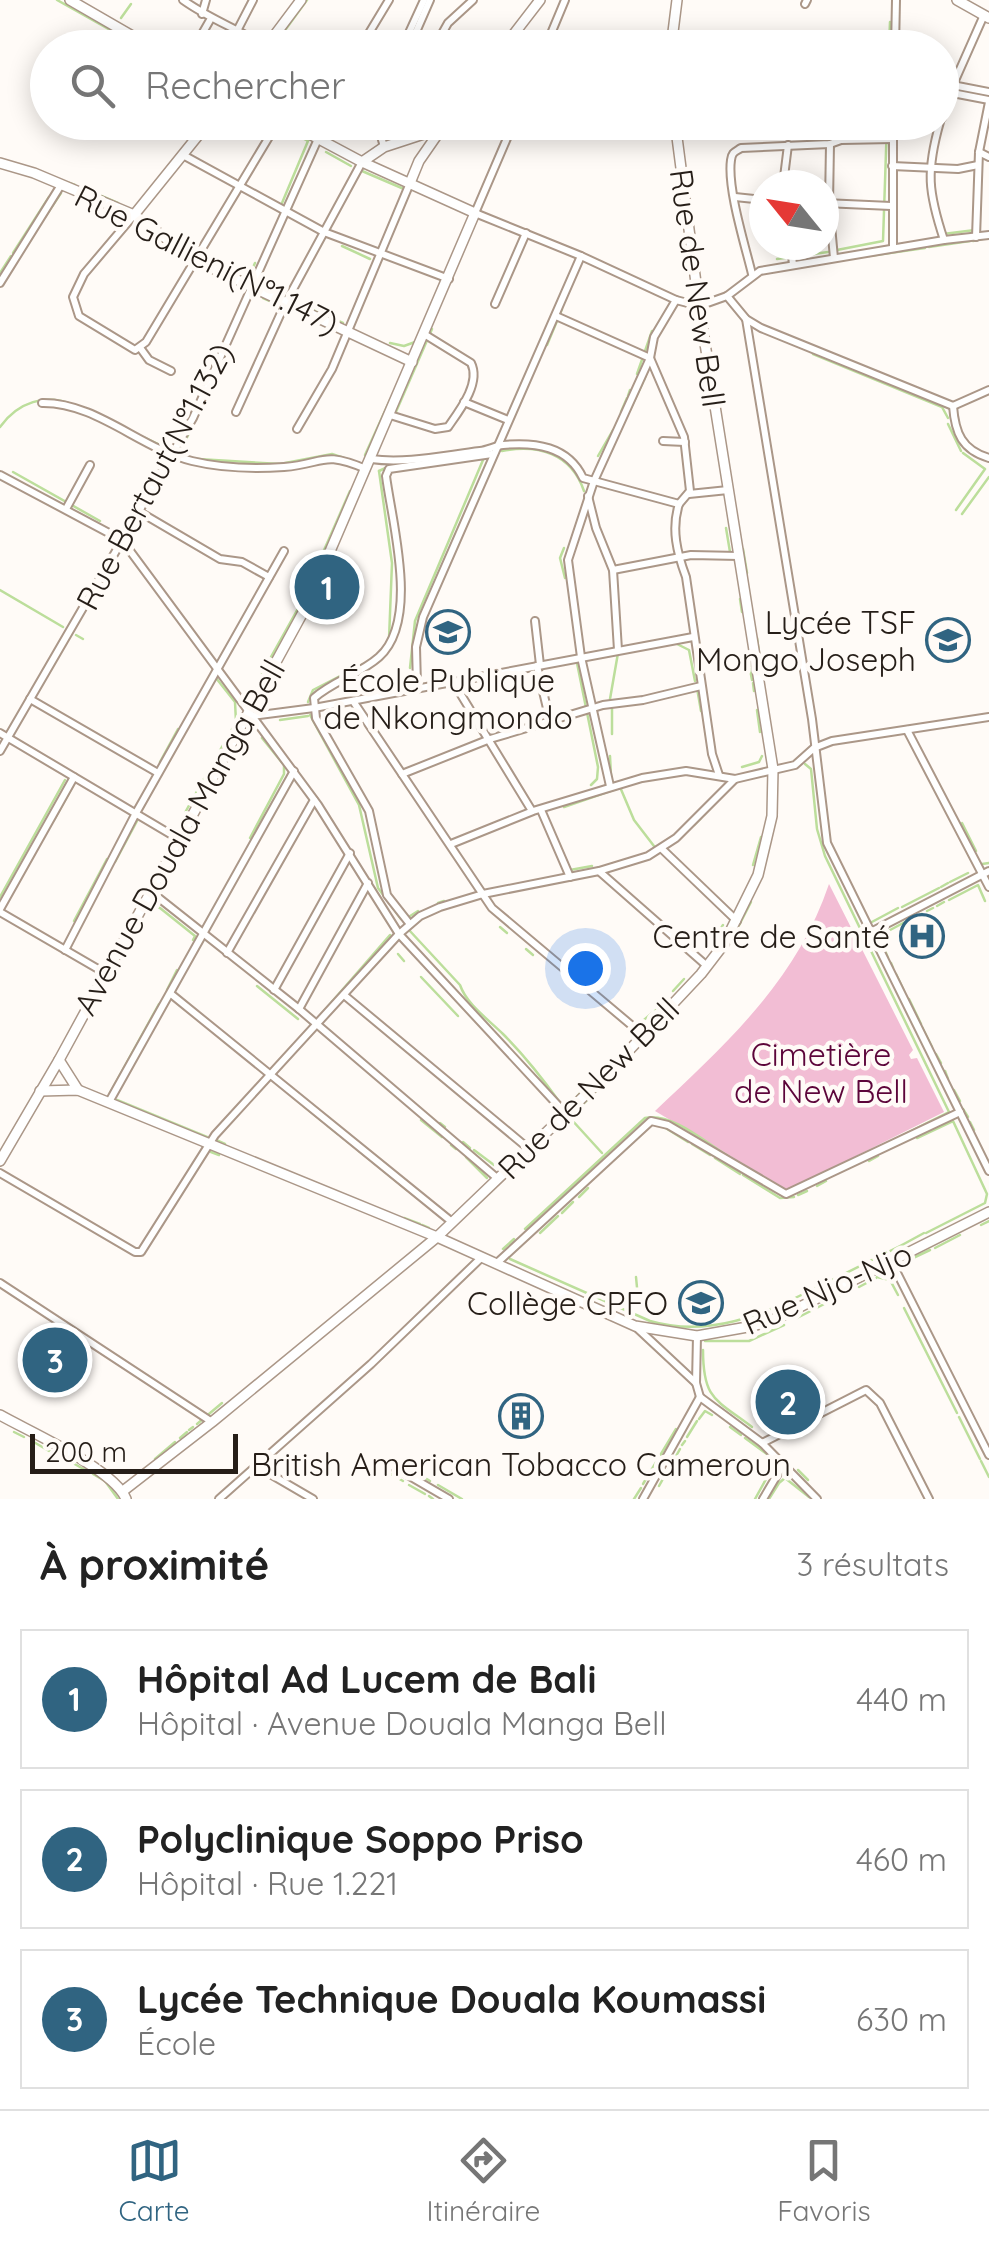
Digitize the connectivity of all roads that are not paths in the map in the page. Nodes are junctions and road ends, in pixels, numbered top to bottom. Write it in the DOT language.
graph roads {
  1 [pos="70,0"];
  2 [pos="183,0"];
  3 [pos="206,0"];
  4 [pos="253,0"];
  5 [pos="301,0"];
  6 [pos="389,0"];
  7 [pos="427,0"];
  8 [pos="472,0"];
  9 [pos="522,0"];
  10 [pos="566,0"];
  11 [pos="676,0"];
  12 [pos="896,0"];
  13 [pos="958,0"];
  14 [pos="537,4"];
  15 [pos="202,14"];
  16 [pos="986,17"];
  17 [pos="210,20"];
  18 [pos="238,29"];
  19 [pos="121,30"];
  20 [pos="204,30"];
  21 [pos="278,30"];
  22 [pos="371,30"];
  23 [pos="413,30"];
  24 [pos="444,30"];
  25 [pos="517,30"];
  26 [pos="554,30"];
  27 [pos="674,30"];
  28 [pos="895,30"];
  29 [pos="959,69"];
  30 [pos="959,91"];
  31 [pos="989,92"];
  32 [pos="959,93"];
  33 [pos="989,101"];
  34 [pos="195,140"];
  35 [pos="267,140"];
  36 [pos="318,140"];
  37 [pos="382,140"];
  38 [pos="403,140"];
  39 [pos="434,140"];
  40 [pos="506,140"];
  41 [pos="677,140"];
  42 [pos="841,140"];
  43 [pos="893,140"];
  44 [pos="936,140"];
  45 [pos="788,144"];
  46 [pos="830,144"];
  47 [pos="384,147"];
  48 [pos="979,152"];
  49 [pos="183,155"];
  50 [pos="989,156"];
  51 [pos="362,162"];
  52 [pos="0,163"];
  53 [pos="978,165"];
  54 [pos="892,166"];
  55 [pos="929,168"];
  56 [pos="785,170"];
  57 [pos="828,170"];
  58 [pos="410,183"];
  59 [pos="61,185"];
  60 [pos="239,188"];
  61 [pos="735,197"];
  62 [pos="749,198"];
  63 [pos="839,204"];
  64 [pos="891,206"];
  65 [pos="285,212"];
  66 [pos="476,213"];
  67 [pos="134,215"];
  68 [pos="324,232"];
  69 [pos="526,233"];
  70 [pos="989,236"];
  71 [pos="976,237"];
  72 [pos="944,240"];
  73 [pos="893,248"];
  74 [pos="382,253"];
  75 [pos="581,256"];
  76 [pos="839,257"];
  77 [pos="792,260"];
  78 [pos="822,260"];
  79 [pos="197,261"];
  80 [pos="793,265"];
  81 [pos="752,274"];
  82 [pos="449,279"];
  83 [pos="0,283"];
  84 [pos="252,287"];
  85 [pos="727,296"];
  86 [pos="676,300"];
  87 [pos="285,304"];
  88 [pos="495,304"];
  89 [pos="698,306"];
  90 [pos="556,316"];
  91 [pos="746,318"];
  92 [pos="347,329"];
  93 [pos="424,334"];
  94 [pos="141,349"];
  95 [pos="650,358"];
  96 [pos="412,362"];
  97 [pos="172,372"];
  98 [pos="989,390"];
  99 [pos="464,402"];
  100 [pos="42,403"];
  101 [pos="953,406"];
  102 [pos="236,412"];
  103 [pos="390,414"];
  104 [pos="508,420"];
  105 [pos="296,429"];
  106 [pos="664,441"];
  107 [pos="685,442"];
  108 [pos="494,450"];
  109 [pos="171,455"];
  110 [pos="989,458"];
  111 [pos="371,459"];
  112 [pos="90,466"];
  113 [pos="367,470"];
  114 [pos="0,475"];
  115 [pos="594,480"];
  116 [pos="728,490"];
  117 [pos="689,494"];
  118 [pos="588,496"];
  119 [pos="679,504"];
  120 [pos="66,509"];
  121 [pos="138,511"];
  122 [pos="122,540"];
  123 [pos="284,551"];
  124 [pos="739,556"];
  125 [pos="679,558"];
  126 [pos="613,570"];
  127 [pos="268,578"];
  128 [pos="535,620"];
  129 [pos="694,637"];
  130 [pos="618,650"];
  131 [pos="581,657"];
  132 [pos="539,665"];
  133 [pos="216,669"];
  134 [pos="452,680"];
  135 [pos="417,686"];
  136 [pos="701,686"];
  137 [pos="30,700"];
  138 [pos="353,700"];
  139 [pos="314,708"];
  140 [pos="593,710"];
  141 [pos="250,714"];
  142 [pos="989,717"];
  143 [pos="550,721"];
  144 [pos="907,730"];
  145 [pos="4,735"];
  146 [pos="490,740"];
  147 [pos="814,748"];
  148 [pos="0,751"];
  149 [pos="774,769"];
  150 [pos="294,771"];
  151 [pos="158,773"];
  152 [pos="402,774"];
  153 [pos="719,775"];
  154 [pos="74,777"];
  155 [pos="735,778"];
  156 [pos="610,786"];
  157 [pos="314,800"];
  158 [pos="537,810"];
  159 [pos="136,813"];
  160 [pos="178,838"];
  161 [pos="451,844"];
  162 [pos="662,849"];
  163 [pos="350,853"];
  164 [pos="599,872"];
  165 [pos="986,873"];
  166 [pos="570,876"];
  167 [pos="368,884"];
  168 [pos="989,887"];
  169 [pos="149,890"];
  170 [pos="483,894"];
  171 [pos="0,910"];
  172 [pos="737,921"];
  173 [pos="409,923"];
  174 [pos="870,933"];
  175 [pos="203,934"];
  176 [pos="398,934"];
  177 [pos="64,950"];
  178 [pos="227,953"];
  179 [pos="708,966"];
  180 [pos="105,973"];
  181 [pos="274,990"];
  182 [pos="171,994"];
  183 [pos="344,996"];
  184 [pos="299,1009"];
  185 [pos="317,1025"];
  186 [pos="642,1036"];
  187 [pos="59,1060"];
  188 [pos="272,1073"];
  189 [pos="78,1090"];
  190 [pos="40,1091"];
  191 [pos="109,1103"];
  192 [pos="960,1112"];
  193 [pos="566,1114"];
  194 [pos="209,1144"];
  195 [pos="529,1149"];
  196 [pos="0,1160"];
  197 [pos="989,1171"];
  198 [pos="0,1173"];
  199 [pos="497,1178"];
  200 [pos="989,1212"];
  201 [pos="452,1222"];
  202 [pos="437,1236"];
  203 [pos="482,1257"];
  204 [pos="891,1261"];
  205 [pos="497,1263"];
  206 [pos="0,1284"];
  207 [pos="635,1326"];
  208 [pos="697,1336"];
  209 [pos="696,1383"];
  210 [pos="700,1397"];
  211 [pos="0,1415"];
  212 [pos="212,1422"];
  213 [pos="762,1443"];
  214 [pos="989,1455"];
  215 [pos="387,1464"];
  216 [pos="783,1465"];
  217 [pos="258,1468"];
  218 [pos="124,1495"];
  219 [pos="220,1499"];
  220 [pos="313,1499"];
  221 [pos="449,1499"];
  222 [pos="643,1499"];
  223 [pos="763,1499"];
  224 [pos="817,1499"];
  225 [pos="929,1499"];
  1 -- 19 [label="main road"];
  2 -- 15 [label="street"];
  3 -- 15 [label="street"];
  4 -- 18 [label="street"];
  5 -- 21 [label="main road"];
  6 -- 22 [label="street"];
  7 -- 23 [label="street"];
  8 -- 24 [label="street"];
  9 -- 14 [label="street"];
  10 -- 26 [label="street"];
  11 -- 27 [label="main road"];
  12 -- 28 [label="street"];
  13 -- 16 [label="main road"];
  14 -- 25 [label="main road"];
  15 -- 17 [label="street"];
  16 -- 29 [label="street"];
  17 -- 18 [label="street"];
  17 -- 20 [label="street"];
  30 -- 31 [label="street"];
  32 -- 33 [label="street"];
  33 -- 48 [label="street"];
  34 -- 49 [label="main road"];
  35 -- 60 [label="street"];
  36 -- 51 [label="main road"];
  36 -- 65 [label="street, Rue Bertaut(N°1.132)"];
  37 -- 47 [label="street"];
  38 -- 47 [label="main road"];
  39 -- 58 [label="main road"];
  40 -- 66 [label="street, Avenue Douala Manga Bell"];
  41 -- 89 [label="main road, Rue de New Bell"];
  42 -- 46 [label="street"];
  43 -- 54 [label="street"];
  44 -- 55 [label="street"];
  45 -- 46 [label="street"];
  45 -- 56 [label="street"];
  45 -- 61 [label="street"];
  46 -- 57 [label="street"];
  47 -- 51 [label="main road"];
  48 -- 50 [label="street"];
  48 -- 53 [label="street"];
  49 -- 60 [label="street"];
  49 -- 67 [label="main road"];
  51 -- 58 [label="main road"];
  51 -- 68 [label="street"];
  52 -- 59 [label="main road, Rue Gallieni(N°1.147)"];
  53 -- 55 [label="street"];
  53 -- 71 [label="street"];
  54 -- 55 [label="street"];
  54 -- 64 [label="street"];
  55 -- 72 [label="street"];
  58 -- 66 [label="main road"];
  58 -- 74 [label="street"];
  59 -- 67 [label="main road, Rue Gallieni(N°1.147)"];
  59 -- 83 [label="street"];
  60 -- 65 [label="street"];
  60 -- 79 [label="street"];
  61 -- 62 [label="street"];
  61 -- 81 [label="street"];
  63 -- 64 [label="street"];
  64 -- 73 [label="street"];
  65 -- 68 [label="street"];
  65 -- 84 [label="street, Rue Bertaut(N°1.132)"];
  66 -- 69 [label="street"];
  66 -- 82 [label="main road, Avenue Douala Manga Bell"];
  67 -- 79 [label="main road, Rue Gallieni(N°1.147)"];
  67 -- 94 [label="street"];
  68 -- 74 [label="street"];
  68 -- 87 [label="street"];
  69 -- 75 [label="street"];
  69 -- 88 [label="street"];
  70 -- 71 [label="street"];
  71 -- 72 [label="street"];
  72 -- 73 [label="street"];
  73 -- 76 [label="street"];
  74 -- 82 [label="street"];
  74 -- 92 [label="street"];
  75 -- 86 [label="street"];
  75 -- 90 [label="street"];
  77 -- 80 [label="street"];
  78 -- 80 [label="street"];
  79 -- 84 [label="main road, Rue Gallieni(N°1.147)"];
  79 -- 94 [label="street"];
  80 -- 81 [label="street"];
  81 -- 85 [label="street"];
  82 -- 93 [label="main road, Avenue Douala Manga Bell"];
  84 -- 87 [label="main road, Rue Gallieni(N°1.147)"];
  84 -- 109 [label="street, Rue Bertaut(N°1.132)"];
  85 -- 89 [label="street"];
  85 -- 91 [label="street"];
  86 -- 89 [label="street"];
  86 -- 95 [label="street"];
  87 -- 92 [label="main road, Rue Gallieni(N°1.147)"];
  87 -- 102 [label="street"];
  89 -- 116 [label="main road, Rue de New Bell"];
  90 -- 95 [label="street"];
  90 -- 104 [label="street"];
  91 -- 101 [label="street"];
  91 -- 147 [label="street"];
  92 -- 96 [label="main road, Rue Gallieni(N°1.147)"];
  92 -- 105 [label="street"];
  93 -- 96 [label="main road, Avenue Douala Manga Bell"];
  93 -- 99 [label="street"];
  94 -- 97 [label="street"];
  95 -- 107 [label="street"];
  95 -- 115 [label="street"];
  96 -- 103 [label="main road, Avenue Douala Manga Bell"];
  98 -- 101 [label="street"];
  99 -- 103 [label="street"];
  99 -- 104 [label="street"];
  100 -- 109 [label="street"];
  101 -- 110 [label="street"];
  103 -- 111 [label="main road, Avenue Douala Manga Bell"];
  104 -- 108 [label="street"];
  106 -- 107 [label="street"];
  107 -- 117 [label="street"];
  108 -- 111 [label="street"];
  108 -- 115 [label="street"];
  108 -- 135 [label="street"];
  108 -- 139 [label="street"];
  109 -- 113 [label="street"];
  109 -- 121 [label="street, Rue Bertaut(N°1.132)"];
  111 -- 113 [label="main road, Avenue Douala Manga Bell"];
  112 -- 120 [label="street"];
  113 -- 141 [label="main road, Avenue Douala Manga Bell"];
  114 -- 120 [label="street"];
  115 -- 118 [label="street"];
  115 -- 119 [label="street"];
  116 -- 117 [label="street"];
  116 -- 124 [label="main road, Rue de New Bell"];
  117 -- 119 [label="street"];
  118 -- 126 [label="street"];
  118 -- 131 [label="street"];
  119 -- 125 [label="street"];
  120 -- 122 [label="street"];
  121 -- 122 [label="street, Rue Bertaut(N°1.132)"];
  121 -- 127 [label="street"];
  122 -- 133 [label="street"];
  122 -- 137 [label="street, Rue Bertaut(N°1.132)"];
  123 -- 127 [label="street"];
  124 -- 125 [label="street"];
  124 -- 149 [label="main road, Rue de New Bell"];
  125 -- 126 [label="street"];
  125 -- 129 [label="street"];
  126 -- 130 [label="street"];
  127 -- 133 [label="street"];
  128 -- 132 [label="street"];
  129 -- 130 [label="street"];
  129 -- 136 [label="street"];
  130 -- 131 [label="street"];
  131 -- 132 [label="street"];
  131 -- 140 [label="street"];
  132 -- 134 [label="street"];
  132 -- 143 [label="street"];
  133 -- 141 [label="street"];
  133 -- 151 [label="street"];
  134 -- 135 [label="street"];
  134 -- 146 [label="street"];
  135 -- 138 [label="street"];
  136 -- 140 [label="street"];
  136 -- 153 [label="street"];
  137 -- 145 [label="street, Rue Bertaut(N°1.132)"];
  137 -- 151 [label="street"];
  138 -- 139 [label="street"];
  138 -- 152 [label="street"];
  139 -- 141 [label="street"];
  139 -- 173 [label="street"];
  140 -- 143 [label="street"];
  140 -- 156 [label="street"];
  141 -- 150 [label="street"];
  141 -- 160 [label="main road, Avenue Douala Manga Bell"];
  142 -- 144 [label="street"];
  143 -- 146 [label="street"];
  144 -- 147 [label="street"];
  144 -- 165 [label="street"];
  145 -- 148 [label="street, Rue Bertaut(N°1.132)"];
  145 -- 154 [label="street"];
  146 -- 152 [label="street"];
  146 -- 158 [label="street"];
  147 -- 149 [label="street"];
  147 -- 174 [label="street"];
  149 -- 155 [label="street"];
  149 -- 172 [label="main road, Rue de New Bell"];
  150 -- 157 [label="street"];
  150 -- 175 [label="street"];
  151 -- 159 [label="street"];
  152 -- 161 [label="street"];
  153 -- 155 [label="street"];
  153 -- 156 [label="street"];
  154 -- 159 [label="street"];
  154 -- 171 [label="street"];
  155 -- 162 [label="street"];
  156 -- 158 [label="street"];
  157 -- 163 [label="street"];
  157 -- 178 [label="street"];
  158 -- 161 [label="street"];
  158 -- 166 [label="street"];
  159 -- 160 [label="street"];
  159 -- 177 [label="street"];
  160 -- 169 [label="main road, Avenue Douala Manga Bell"];
  161 -- 170 [label="street"];
  162 -- 164 [label="street"];
  162 -- 172 [label="street"];
  163 -- 167 [label="street"];
  163 -- 181 [label="street"];
  164 -- 166 [label="street"];
  164 -- 179 [label="street"];
  165 -- 168 [label="street"];
  165 -- 174 [label="street"];
  166 -- 170 [label="street"];
  167 -- 176 [label="street"];
  167 -- 184 [label="street"];
  169 -- 175 [label="street"];
  169 -- 180 [label="main road, Avenue Douala Manga Bell"];
  170 -- 173 [label="street"];
  170 -- 186 [label="street"];
  171 -- 177 [label="street"];
  172 -- 179 [label="main road, Rue de New Bell"];
  173 -- 176 [label="street"];
  174 -- 192 [label="street"];
  175 -- 178 [label="street"];
  175 -- 182 [label="street"];
  176 -- 183 [label="street"];
  176 -- 193 [label="street"];
  177 -- 180 [label="street"];
  178 -- 181 [label="street"];
  179 -- 186 [label="main road, Rue de New Bell"];
  180 -- 187 [label="main road, Avenue Douala Manga Bell"];
  181 -- 184 [label="street"];
  182 -- 188 [label="street"];
  182 -- 191 [label="street"];
  183 -- 185 [label="street"];
  183 -- 195 [label="street"];
  184 -- 185 [label="street"];
  185 -- 188 [label="street"];
  185 -- 199 [label="street"];
  186 -- 193 [label="main road, Rue de New Bell"];
  187 -- 189 [label="main road"];
  187 -- 190 [label="main road, Avenue Douala Manga Bell"];
  188 -- 194 [label="street"];
  188 -- 201 [label="street"];
  189 -- 190 [label="main road"];
  189 -- 191 [label="main road, Rue Njo-Njo"];
  190 -- 196 [label="main road, Avenue Douala Manga Bell"];
  191 -- 194 [label="main road, Rue Njo-Njo"];
  192 -- 197 [label="street"];
  192 -- 205 [label="street"];
  193 -- 195 [label="main road, Rue de New Bell"];
  194 -- 198 [label="street"];
  194 -- 202 [label="main road, Rue Njo-Njo"];
  195 -- 199 [label="main road, Rue de New Bell"];
  199 -- 201 [label="main road, Rue de New Bell"];
  200 -- 204 [label="main road, Rue Njo-Njo"];
  201 -- 202 [label="main road, Rue de New Bell"];
  202 -- 203 [label="main road, Rue Njo-Njo"];
  202 -- 212 [label="main road, Rue de New Bell"];
  203 -- 205 [label="main road, Rue Njo-Njo"];
  203 -- 217 [label="street"];
  204 -- 208 [label="main road, Rue Njo-Njo"];
  204 -- 214 [label="street"];
  205 -- 207 [label="main road, Rue Njo-Njo"];
  206 -- 212 [label="street"];
  207 -- 208 [label="main road, Rue Njo-Njo"];
  207 -- 209 [label="street"];
  208 -- 209 [label="street"];
  209 -- 210 [label="street"];
  210 -- 213 [label="street"];
  210 -- 222 [label="street"];
  211 -- 218 [label="main road"];
  212 -- 218 [label="main road, Rue de New Bell"];
  213 -- 216 [label="street"];
  213 -- 225 [label="street"];
  215 -- 221 [label="street"];
  216 -- 223 [label="street"];
  216 -- 224 [label="street"];
  217 -- 219 [label="street"];
  217 -- 220 [label="street"];
}
